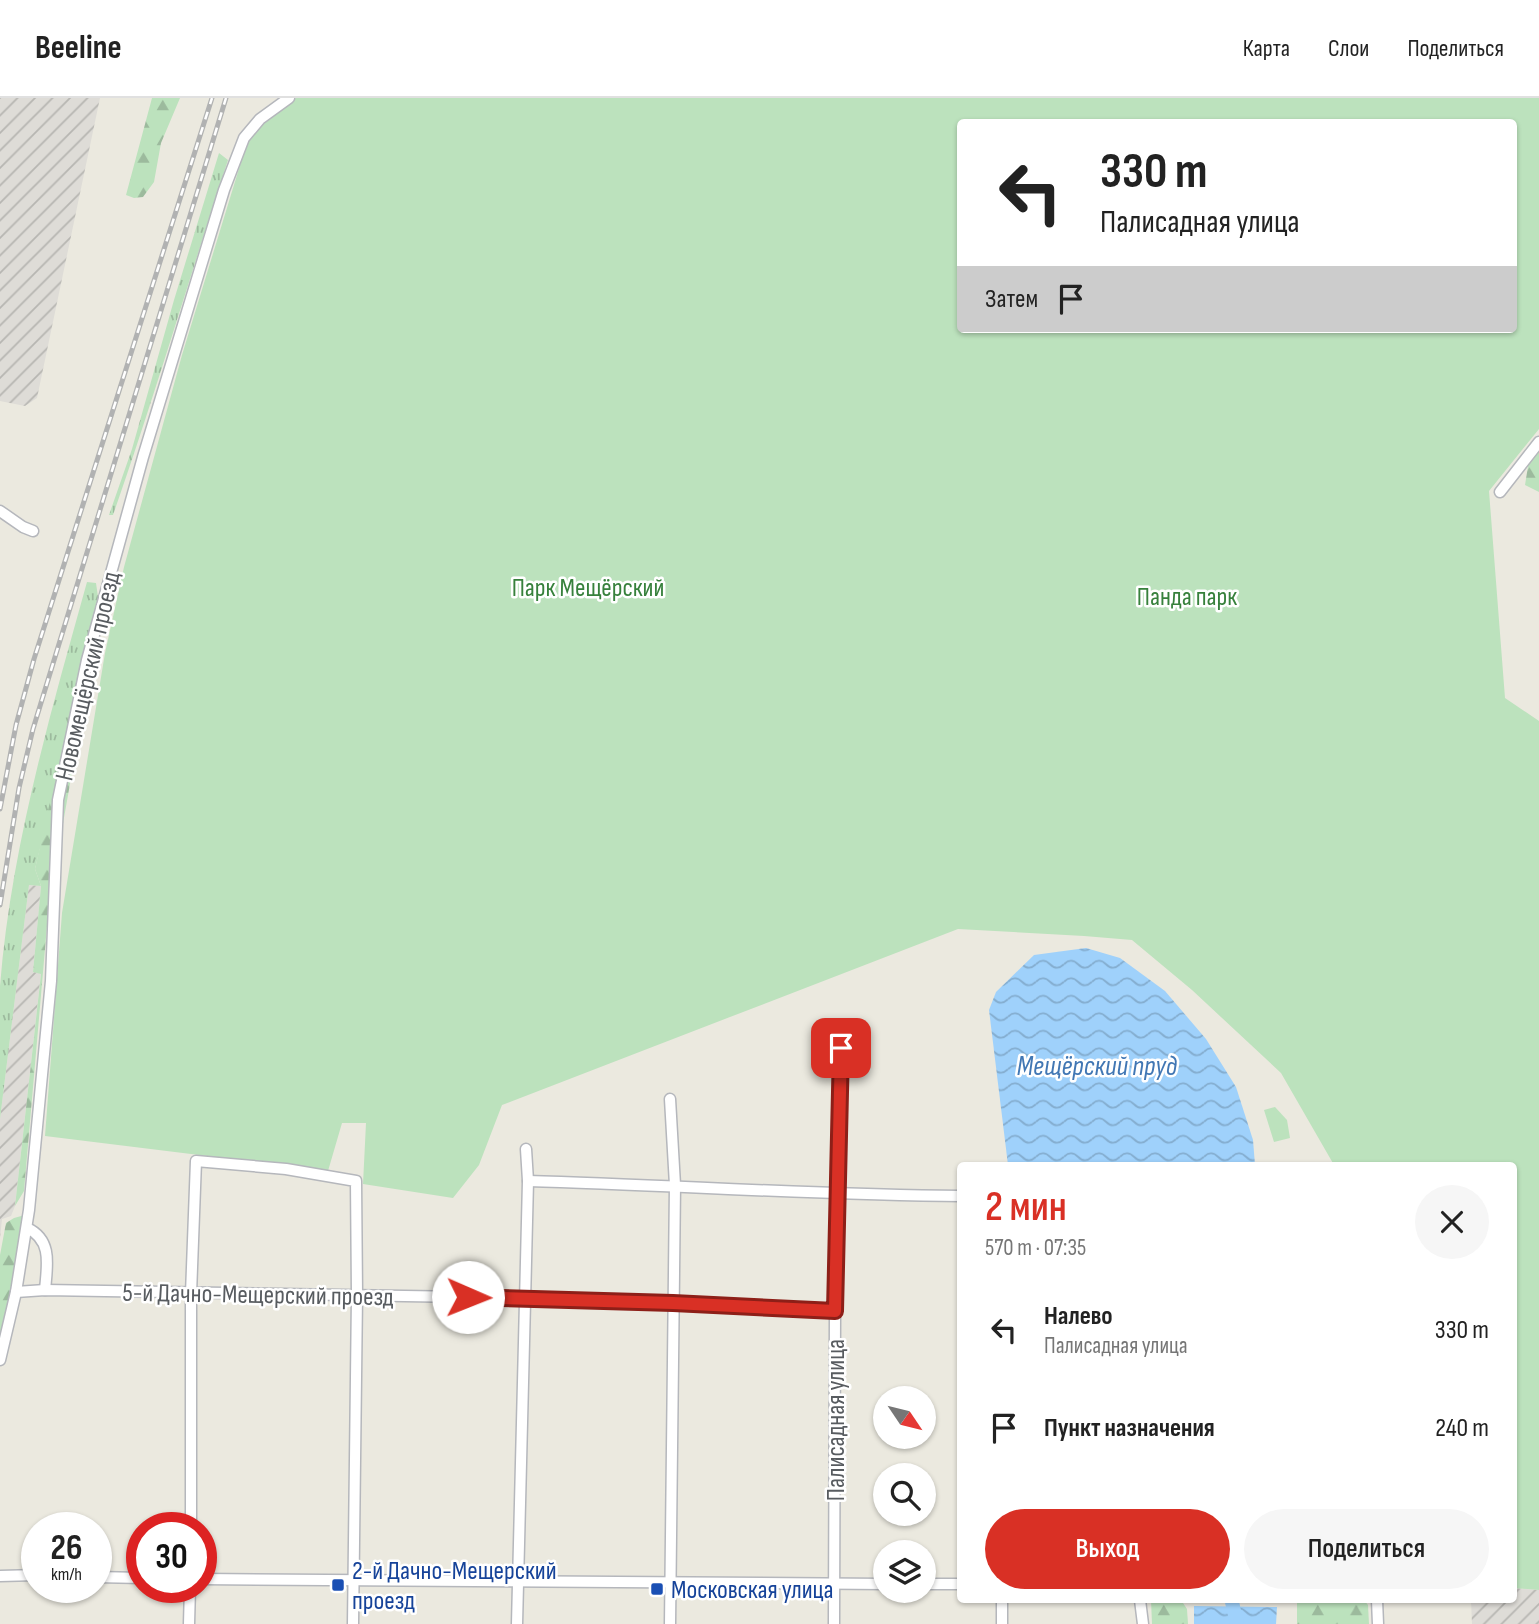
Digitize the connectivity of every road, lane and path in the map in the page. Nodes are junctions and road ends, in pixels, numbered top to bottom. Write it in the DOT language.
graph roads {
  1 [pos="289,98"];
  2 [pos="1539,442"];
  3 [pos="1500,492"];
  4 [pos="0,511"];
  5 [pos="33,531"];
  6 [pos="841,1048"];
  7 [pos="670,1099"];
  8 [pos="526,1149"];
  9 [pos="528,1181"];
  10 [pos="675,1185"];
  11 [pos="839,1195"];
  12 [pos="957,1196"];
  13 [pos="27,1228"];
  14 [pos="45,1290"];
  15 [pos="16,1293"];
  16 [pos="191,1294"];
  17 [pos="357,1295"];
  18 [pos="524,1298"];
  19 [pos="673,1303"];
  20 [pos="835,1311"];
  21 [pos="0,1360"];
  22 [pos="191,1512"];
  23 [pos="21,1575"];
  24 [pos="0,1576"];
  25 [pos="217,1579"];
  26 [pos="354,1581"];
  27 [pos="517,1581"];
  28 [pos="671,1583"];
  29 [pos="835,1584"];
  30 [pos="873,1584"];
  31 [pos="936,1584"];
  32 [pos="957,1584"];
  33 [pos="190,1603"];
  34 [pos="1002,1603"];
  35 [pos="1140,1603"];
  36 [pos="1377,1603"];
  37 [pos="190,1624"];
  38 [pos="353,1624"];
  39 [pos="517,1624"];
  40 [pos="670,1624"];
  41 [pos="834,1624"];
  42 [pos="1002,1624"];
  43 [pos="1143,1624"];
  44 [pos="1378,1624"];
  1 -- 13 [label="street, Новомещёрский проезд"];
  2 -- 3 [label="street"];
  4 -- 5 [label="street"];
  6 -- 11 [label="street, Палисадная улица"];
  7 -- 10 [label="street"];
  8 -- 9 [label="street"];
  9 -- 10 [label="street"];
  9 -- 18 [label="street"];
  10 -- 11 [label="street"];
  10 -- 19 [label="street"];
  11 -- 12 [label="street"];
  11 -- 20 [label="street, Палисадная улица"];
  13 -- 14 [label="street"];
  13 -- 15 [label="street, Новомещёрский проезд"];
  14 -- 15 [label="street, 5-й Дачно-Мещерский проезд"];
  14 -- 16 [label="street, 5-й Дачно-Мещерский проезд"];
  15 -- 21 [label="street, Новомещёрский проезд"];
  16 -- 17 [label="street, 5-й Дачно-Мещерский проезд"];
  16 -- 17 [label="street"];
  16 -- 22 [label="street"];
  17 -- 18 [label="street, 5-й Дачно-Мещерский проезд"];
  17 -- 26 [label="street"];
  18 -- 19 [label="street, 5-й Дачно-Мещерский проезд"];
  18 -- 27 [label="street"];
  19 -- 20 [label="street, 5-й Дачно-Мещерский проезд"];
  19 -- 28 [label="street"];
  20 -- 29 [label="street, Палисадная улица"];
  23 -- 24 [label="street"];
  25 -- 26 [label="street"];
  26 -- 27 [label="street"];
  26 -- 38 [label="street"];
  27 -- 28 [label="street"];
  27 -- 39 [label="street"];
  28 -- 29 [label="street"];
  28 -- 40 [label="street"];
  29 -- 30 [label="street"];
  29 -- 41 [label="street, Палисадная улица"];
  31 -- 32 [label="street"];
  33 -- 37 [label="street"];
  34 -- 42 [label="street"];
  35 -- 43 [label="street"];
  36 -- 44 [label="street"];
}
